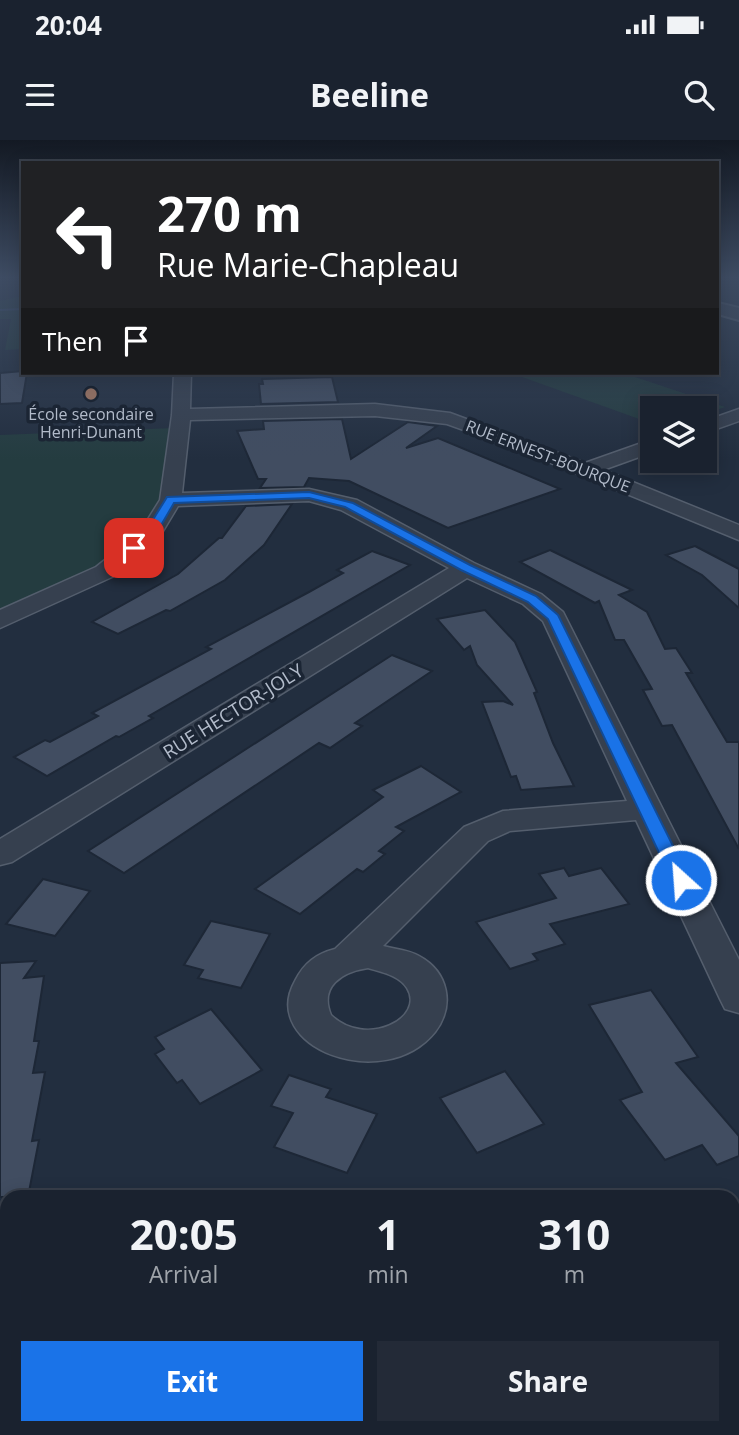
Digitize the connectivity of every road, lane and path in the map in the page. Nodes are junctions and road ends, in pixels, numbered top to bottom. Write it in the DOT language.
graph roads {
  1 [pos="182,375"];
  2 [pos="181,415"];
  3 [pos="739,415"];
  4 [pos="717,423"];
  5 [pos="717,429"];
  6 [pos="739,436"];
  7 [pos="640,450"];
  8 [pos="586,469"];
  9 [pos="170,500"];
  10 [pos="739,533"];
  11 [pos="466,568"];
  12 [pos="0,620"];
  13 [pos="646,809"];
  14 [pos="0,854"];
  15 [pos="348,958"];
  16 [pos="739,999"];
  1 -- 2 [label="street"];
  2 -- 8 [label="street, RUE ERNEST-BOURQUE"];
  2 -- 9 [label="street"];
  3 -- 4 [label="street"];
  5 -- 6 [label="street"];
  7 -- 8 [label="street"];
  8 -- 10 [label="street, RUE ERNEST-BOURQUE"];
  9 -- 11 [label="street"];
  9 -- 12 [label="street"];
  11 -- 13 [label="street"];
  11 -- 14 [label="street, RUE HECTOR-JOLY"];
  13 -- 15 [label="street"];
  13 -- 16 [label="street"];
}
